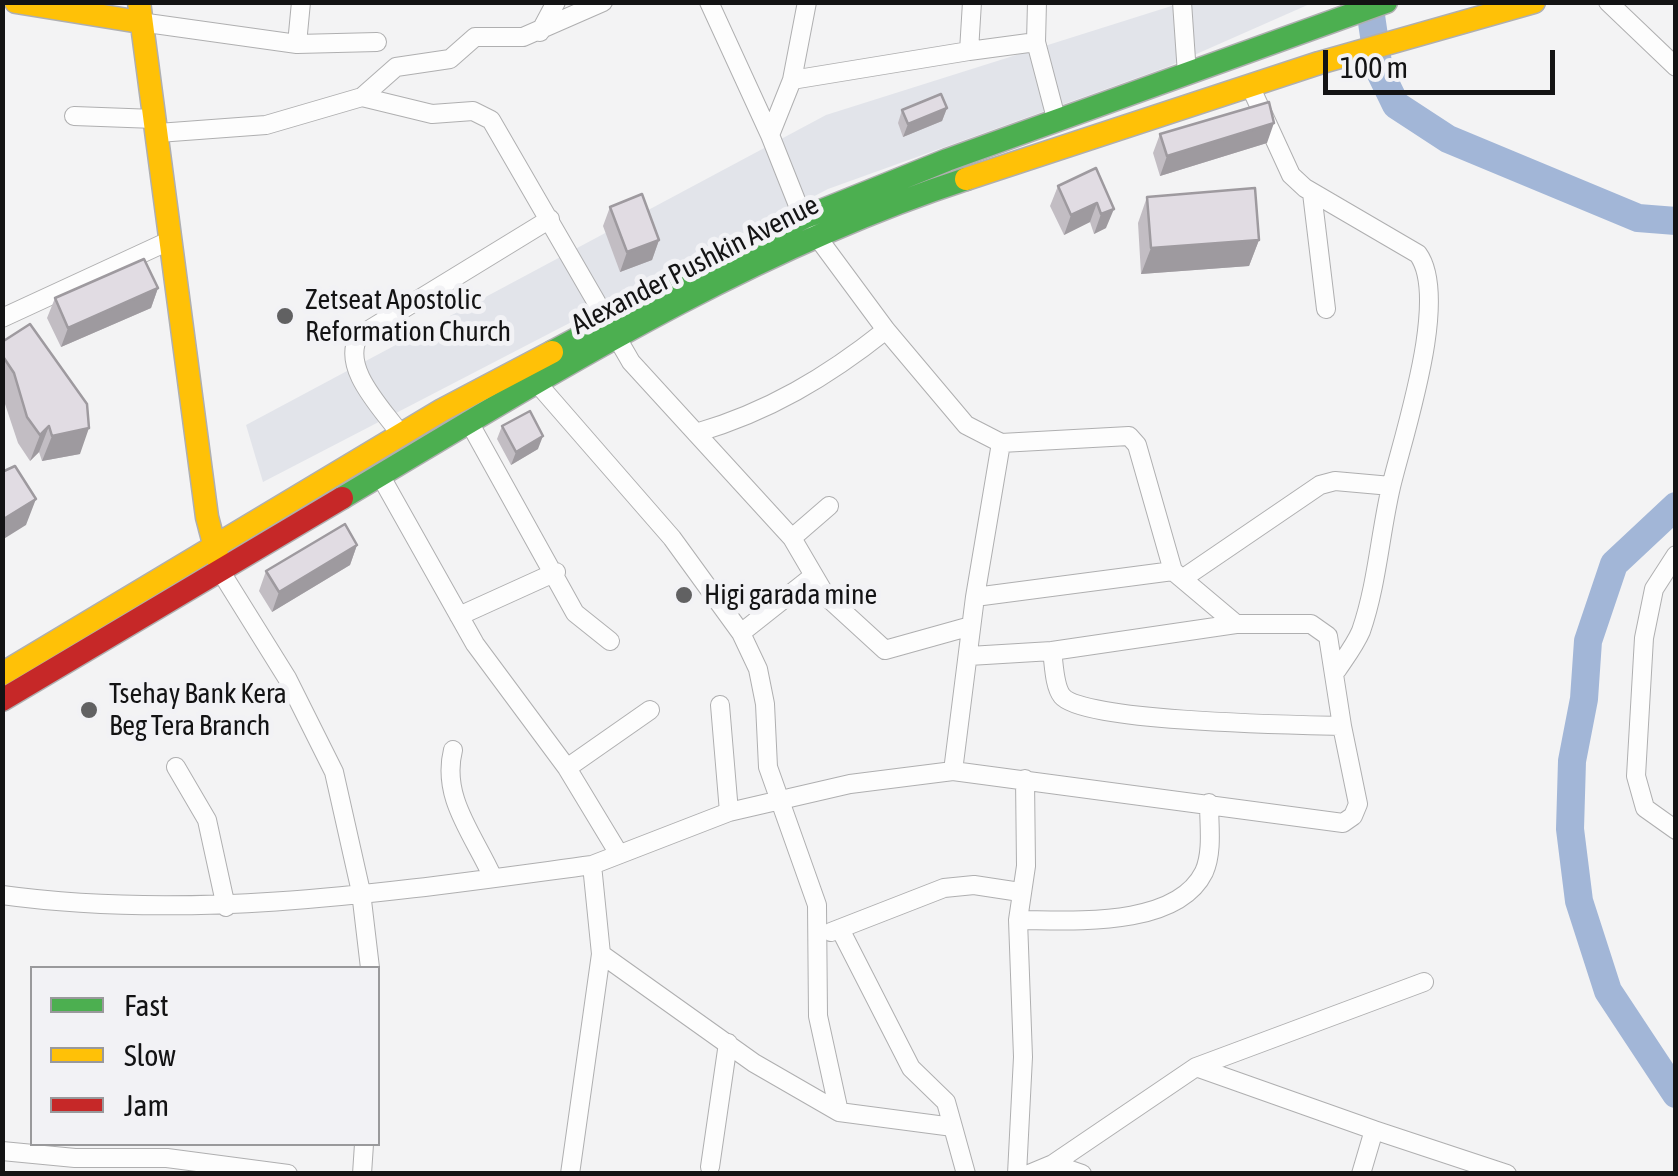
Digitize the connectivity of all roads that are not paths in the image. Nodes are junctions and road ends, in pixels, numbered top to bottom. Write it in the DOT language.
graph roads {
  1 [pos="16,2"];
  2 [pos="302,2"];
  3 [pos="556,2"];
  4 [pos="603,2"];
  5 [pos="708,2"];
  6 [pos="807,2"];
  7 [pos="972,2"];
  8 [pos="1038,2"];
  9 [pos="1182,2"];
  10 [pos="1486,2"];
  11 [pos="1534,2"];
  12 [pos="1608,2"];
  13 [pos="1386,3"];
  14 [pos="140,12"];
  15 [pos="540,32"];
  16 [pos="1400,39"];
  17 [pos="377,42"];
  18 [pos="1036,42"];
  19 [pos="296,44"];
  20 [pos="969,51"];
  21 [pos="1676,67"];
  22 [pos="1187,74"];
  23 [pos="792,80"];
  24 [pos="1251,88"];
  25 [pos="362,97"];
  26 [pos="74,116"];
  27 [pos="1056,122"];
  28 [pos="156,126"];
  29 [pos="770,135"];
  30 [pos="1312,193"];
  31 [pos="550,218"];
  32 [pos="809,226"];
  33 [pos="171,240"];
  34 [pos="1326,309"];
  35 [pos="2,318"];
  36 [pos="610,327"];
  37 [pos="886,330"];
  38 [pos="537,383"];
  39 [pos="454,421"];
  40 [pos="696,434"];
  41 [pos="401,435"];
  42 [pos="1002,443"];
  43 [pos="380,475"];
  44 [pos="1391,486"];
  45 [pos="829,506"];
  46 [pos="792,538"];
  47 [pos="1676,555"];
  48 [pos="218,560"];
  49 [pos="556,572"];
  50 [pos="1179,574"];
  51 [pos="814,576"];
  52 [pos="974,597"];
  53 [pos="459,616"];
  54 [pos="1236,624"];
  55 [pos="970,626"];
  56 [pos="741,632"];
  57 [pos="610,642"];
  58 [pos="1052,651"];
  59 [pos="969,656"];
  60 [pos="1336,670"];
  61 [pos="2,674"];
  62 [pos="2,700"];
  63 [pos="720,705"];
  64 [pos="650,710"];
  65 [pos="1342,726"];
  66 [pos="453,750"];
  67 [pos="176,767"];
  68 [pos="566,768"];
  69 [pos="953,771"];
  70 [pos="1025,778"];
  71 [pos="777,800"];
  72 [pos="1209,803"];
  73 [pos="729,812"];
  74 [pos="1676,830"];
  75 [pos="619,854"];
  76 [pos="592,864"];
  77 [pos="493,878"];
  78 [pos="361,892"];
  79 [pos="1020,892"];
  80 [pos="2,895"];
  81 [pos="226,907"];
  82 [pos="1018,920"];
  83 [pos="841,931"];
  84 [pos="816,935"];
  85 [pos="601,954"];
  86 [pos="370,966"];
  87 [pos="1424,982"];
  88 [pos="728,1043"];
  89 [pos="1196,1067"];
  90 [pos="838,1112"];
  91 [pos="953,1128"];
  92 [pos="1374,1130"];
  93 [pos="364,1146"];
  94 [pos="2,1150"];
  95 [pos="1052,1164"];
  96 [pos="75,1166"];
  97 [pos="710,1167"];
  98 [pos="288,1174"];
  99 [pos="362,1174"];
  100 [pos="570,1174"];
  101 [pos="966,1174"];
  102 [pos="1017,1174"];
  103 [pos="1030,1174"];
  104 [pos="1082,1174"];
  105 [pos="1361,1174"];
  106 [pos="1507,1174"];
  1 -- 14 [label="main road"];
  2 -- 19 [label="street"];
  3 -- 15 [label="street"];
  4 -- 15 [label="street"];
  5 -- 29 [label="street"];
  6 -- 23 [label="street"];
  7 -- 20 [label="street"];
  8 -- 18 [label="street"];
  9 -- 22 [label="street"];
  10 -- 16 [label="main road"];
  11 -- 16 [label="main road, Alexander Pushkin Avenue"];
  12 -- 21 [label="street"];
  13 -- 22 [label="main road, Alexander Pushkin Avenue"];
  14 -- 19 [label="street"];
  14 -- 28 [label="main road"];
  15 -- 25 [label="street"];
  16 -- 24 [label="main road, Alexander Pushkin Avenue"];
  17 -- 19 [label="street"];
  18 -- 20 [label="street"];
  18 -- 27 [label="street"];
  20 -- 23 [label="street"];
  22 -- 27 [label="main road, Alexander Pushkin Avenue"];
  23 -- 29 [label="street"];
  24 -- 30 [label="street"];
  24 -- 32 [label="main road, Alexander Pushkin Avenue"];
  25 -- 28 [label="street"];
  25 -- 31 [label="street"];
  26 -- 28 [label="street"];
  27 -- 32 [label="main road, Alexander Pushkin Avenue"];
  28 -- 33 [label="main road"];
  29 -- 32 [label="street"];
  30 -- 34 [label="street"];
  30 -- 44 [label="street"];
  31 -- 36 [label="street"];
  31 -- 41 [label="street"];
  32 -- 36 [label="main road, Alexander Pushkin Avenue"];
  32 -- 37 [label="street"];
  33 -- 35 [label="street"];
  33 -- 48 [label="main road"];
  36 -- 38 [label="main road, Alexander Pushkin Avenue"];
  36 -- 39 [label="main road, Alexander Pushkin Avenue"];
  36 -- 40 [label="street"];
  37 -- 40 [label="street"];
  37 -- 42 [label="street"];
  38 -- 39 [label="main road, Alexander Pushkin Avenue"];
  38 -- 56 [label="street"];
  39 -- 41 [label="main road, Alexander Pushkin Avenue"];
  39 -- 43 [label="main road, Alexander Pushkin Avenue"];
  39 -- 49 [label="street"];
  40 -- 46 [label="street"];
  41 -- 48 [label="main road, Alexander Pushkin Avenue"];
  42 -- 50 [label="street"];
  42 -- 52 [label="street"];
  43 -- 48 [label="main road, Alexander Pushkin Avenue"];
  43 -- 53 [label="street"];
  44 -- 50 [label="street"];
  44 -- 60 [label="street"];
  45 -- 46 [label="street"];
  46 -- 51 [label="street"];
  47 -- 74 [label="street"];
  48 -- 61 [label="main road, Alexander Pushkin Avenue"];
  48 -- 62 [label="main road, Alexander Pushkin Avenue"];
  48 -- 78 [label="street"];
  49 -- 53 [label="street"];
  49 -- 57 [label="street"];
  50 -- 52 [label="street"];
  50 -- 54 [label="street"];
  51 -- 55 [label="street"];
  51 -- 56 [label="street"];
  52 -- 55 [label="street"];
  53 -- 68 [label="street"];
  54 -- 58 [label="street"];
  54 -- 60 [label="street"];
  55 -- 59 [label="street"];
  56 -- 71 [label="street"];
  58 -- 59 [label="street"];
  58 -- 65 [label="street"];
  59 -- 69 [label="street"];
  60 -- 65 [label="street"];
  63 -- 73 [label="street"];
  64 -- 68 [label="street"];
  65 -- 72 [label="street"];
  66 -- 77 [label="street"];
  67 -- 81 [label="street"];
  68 -- 75 [label="street"];
  69 -- 70 [label="street"];
  69 -- 71 [label="street"];
  70 -- 72 [label="street"];
  70 -- 79 [label="street"];
  71 -- 73 [label="street"];
  71 -- 84 [label="street"];
  72 -- 82 [label="street"];
  73 -- 75 [label="street"];
  75 -- 76 [label="street"];
  76 -- 77 [label="street"];
  76 -- 85 [label="street"];
  77 -- 78 [label="street"];
  78 -- 81 [label="street"];
  78 -- 86 [label="street"];
  79 -- 82 [label="street"];
  79 -- 83 [label="street"];
  80 -- 81 [label="street"];
  82 -- 102 [label="street"];
  83 -- 84 [label="street"];
  83 -- 91 [label="street"];
  84 -- 90 [label="street"];
  85 -- 88 [label="street"];
  85 -- 100 [label="street"];
  87 -- 89 [label="street"];
  88 -- 90 [label="street"];
  88 -- 97 [label="street"];
  89 -- 92 [label="street"];
  89 -- 95 [label="street"];
  90 -- 91 [label="street"];
  91 -- 101 [label="street"];
  92 -- 105 [label="street"];
  92 -- 106 [label="street"];
  93 -- 99 [label="street"];
  94 -- 96 [label="street"];
  95 -- 103 [label="street"];
  95 -- 104 [label="street"];
  96 -- 98 [label="street"];
}
